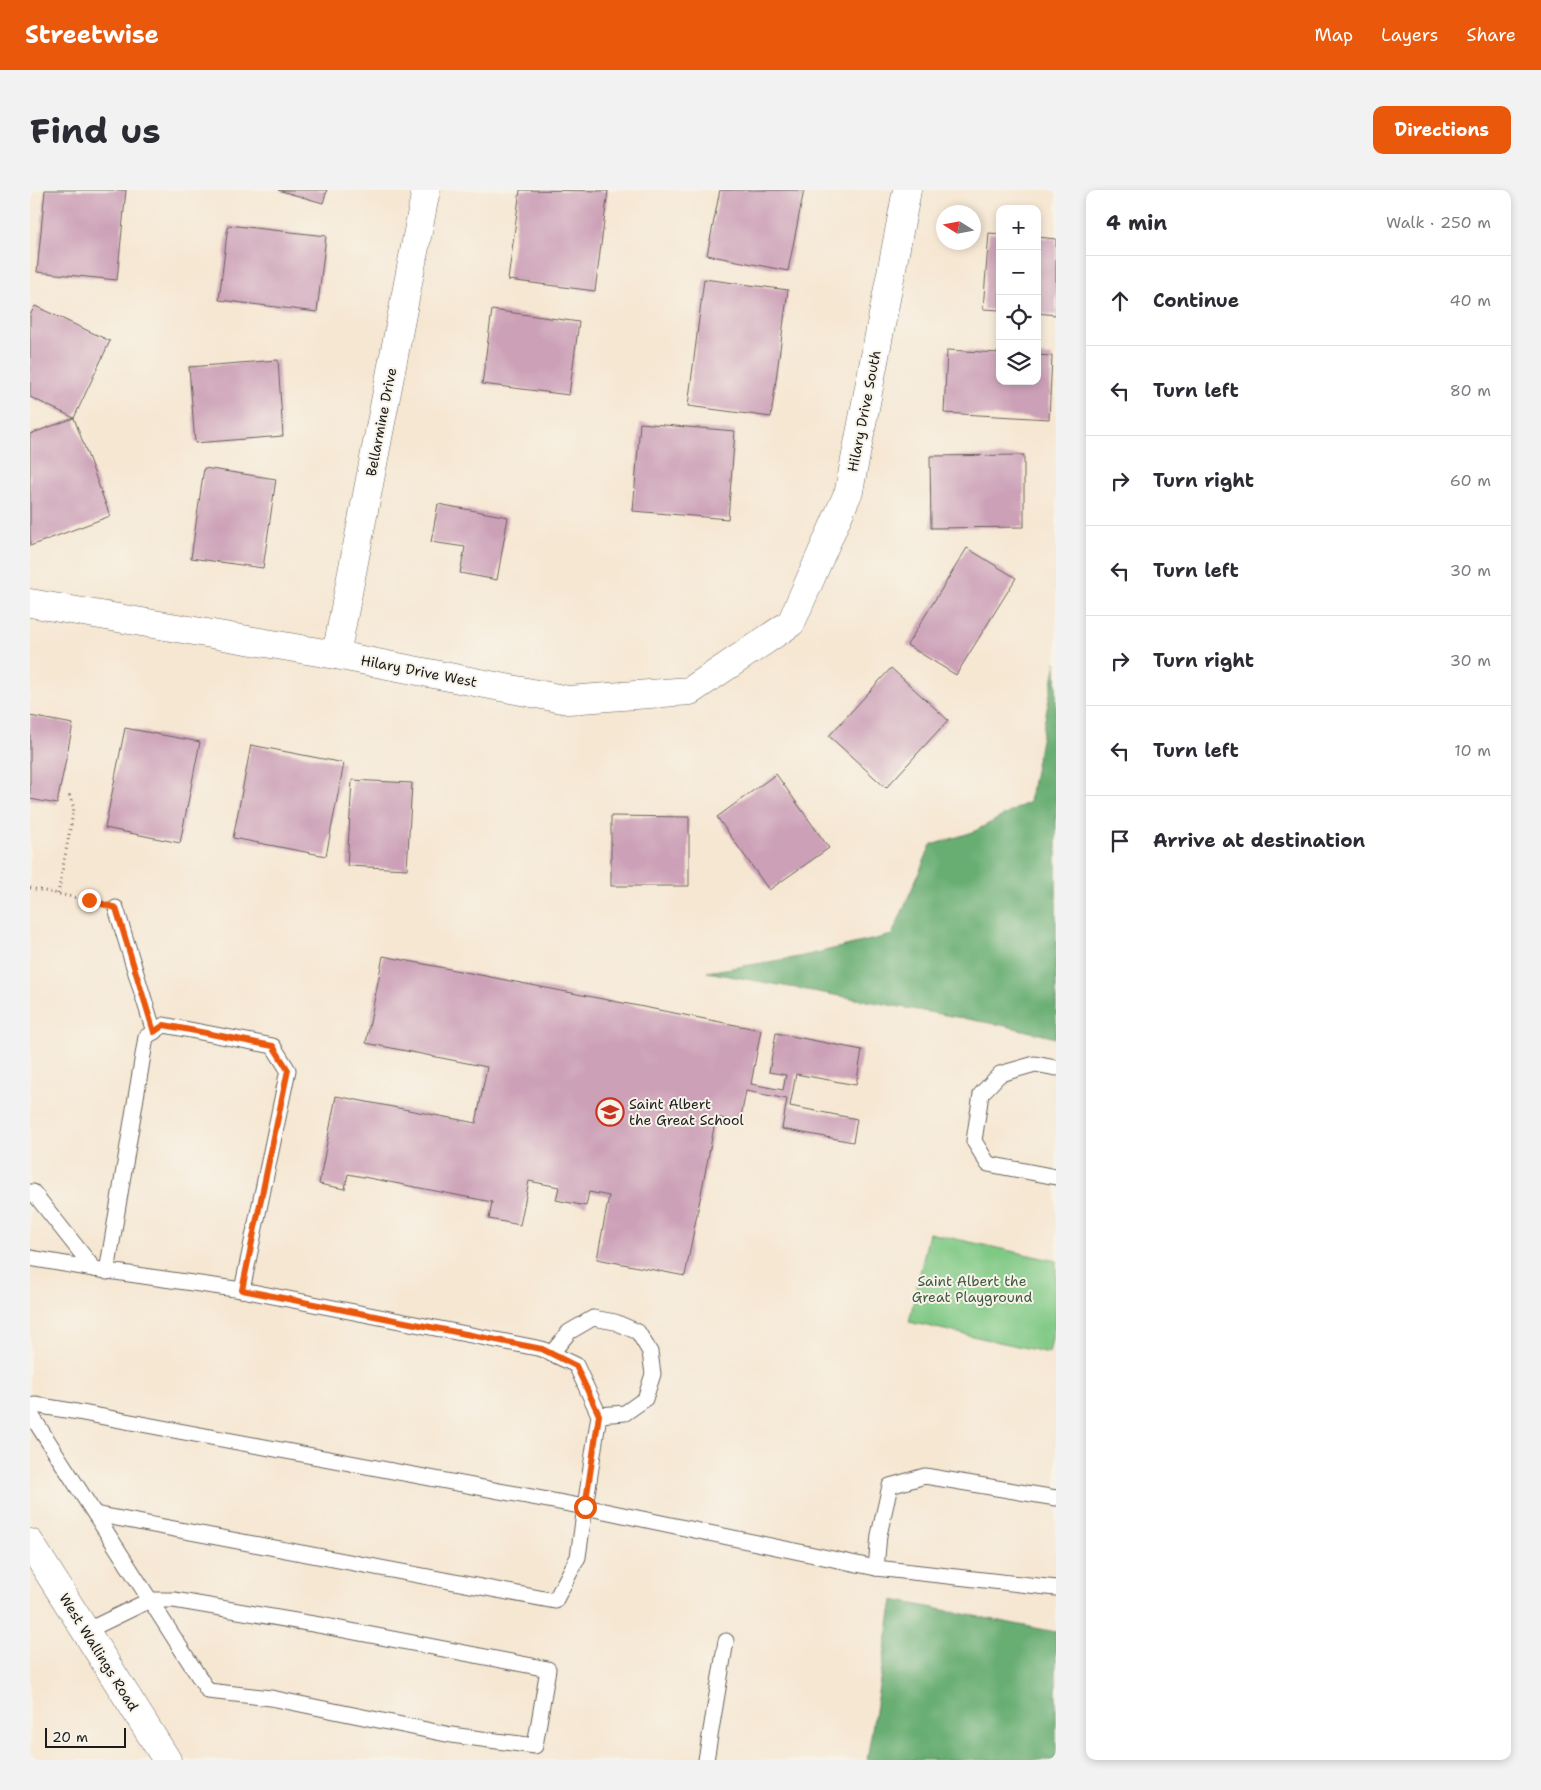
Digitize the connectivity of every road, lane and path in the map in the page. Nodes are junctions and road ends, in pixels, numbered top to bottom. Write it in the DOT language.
graph roads {
  1 [pos="426,190"];
  2 [pos="907,190"];
  3 [pos="30,603"];
  4 [pos="790,622"];
  5 [pos="336,655"];
  6 [pos="69,794"];
  7 [pos="30,888"];
  8 [pos="58,894"];
  9 [pos="116,908"];
  10 [pos="154,1032"];
  11 [pos="1056,1068"];
  12 [pos="1056,1177"];
  13 [pos="30,1192"];
  14 [pos="30,1258"];
  15 [pos="100,1270"];
  16 [pos="242,1290"];
  17 [pos="551,1354"];
  18 [pos="30,1408"];
  19 [pos="30,1413"];
  20 [pos="599,1415"];
  21 [pos="1056,1498"];
  22 [pos="585,1507"];
  23 [pos="95,1514"];
  24 [pos="30,1543"];
  25 [pos="876,1568"];
  26 [pos="1056,1588"];
  27 [pos="150,1600"];
  28 [pos="86,1632"];
  29 [pos="726,1641"];
  30 [pos="167,1760"];
  31 [pos="706,1760"];
  1 -- 5 [label="street, Bellarmine Drive"];
  2 -- 4 [label="street, Hilary Drive South"];
  3 -- 5 [label="street, Hilary Drive West"];
  4 -- 5 [label="street, Hilary Drive West"];
  6 -- 8 [label="path"];
  7 -- 8 [label="path"];
  8 -- 9 [label="path"];
  9 -- 10 [label="lane"];
  10 -- 15 [label="lane"];
  10 -- 16 [label="lane"];
  11 -- 12 [label="lane"];
  13 -- 15 [label="lane"];
  14 -- 15 [label="lane"];
  15 -- 16 [label="lane"];
  16 -- 17 [label="lane"];
  17 -- 20 [label="lane"];
  17 -- 20 [label="lane"];
  18 -- 22 [label="lane"];
  19 -- 23 [label="lane"];
  20 -- 22 [label="lane"];
  21 -- 25 [label="lane"];
  22 -- 23 [label="lane"];
  22 -- 25 [label="lane"];
  23 -- 27 [label="lane"];
  24 -- 28 [label="street, West Wallings Road"];
  25 -- 26 [label="lane"];
  27 -- 27 [label="lane"];
  27 -- 28 [label="lane"];
  28 -- 30 [label="street, West Wallings Road"];
  29 -- 31 [label="lane"];
}
